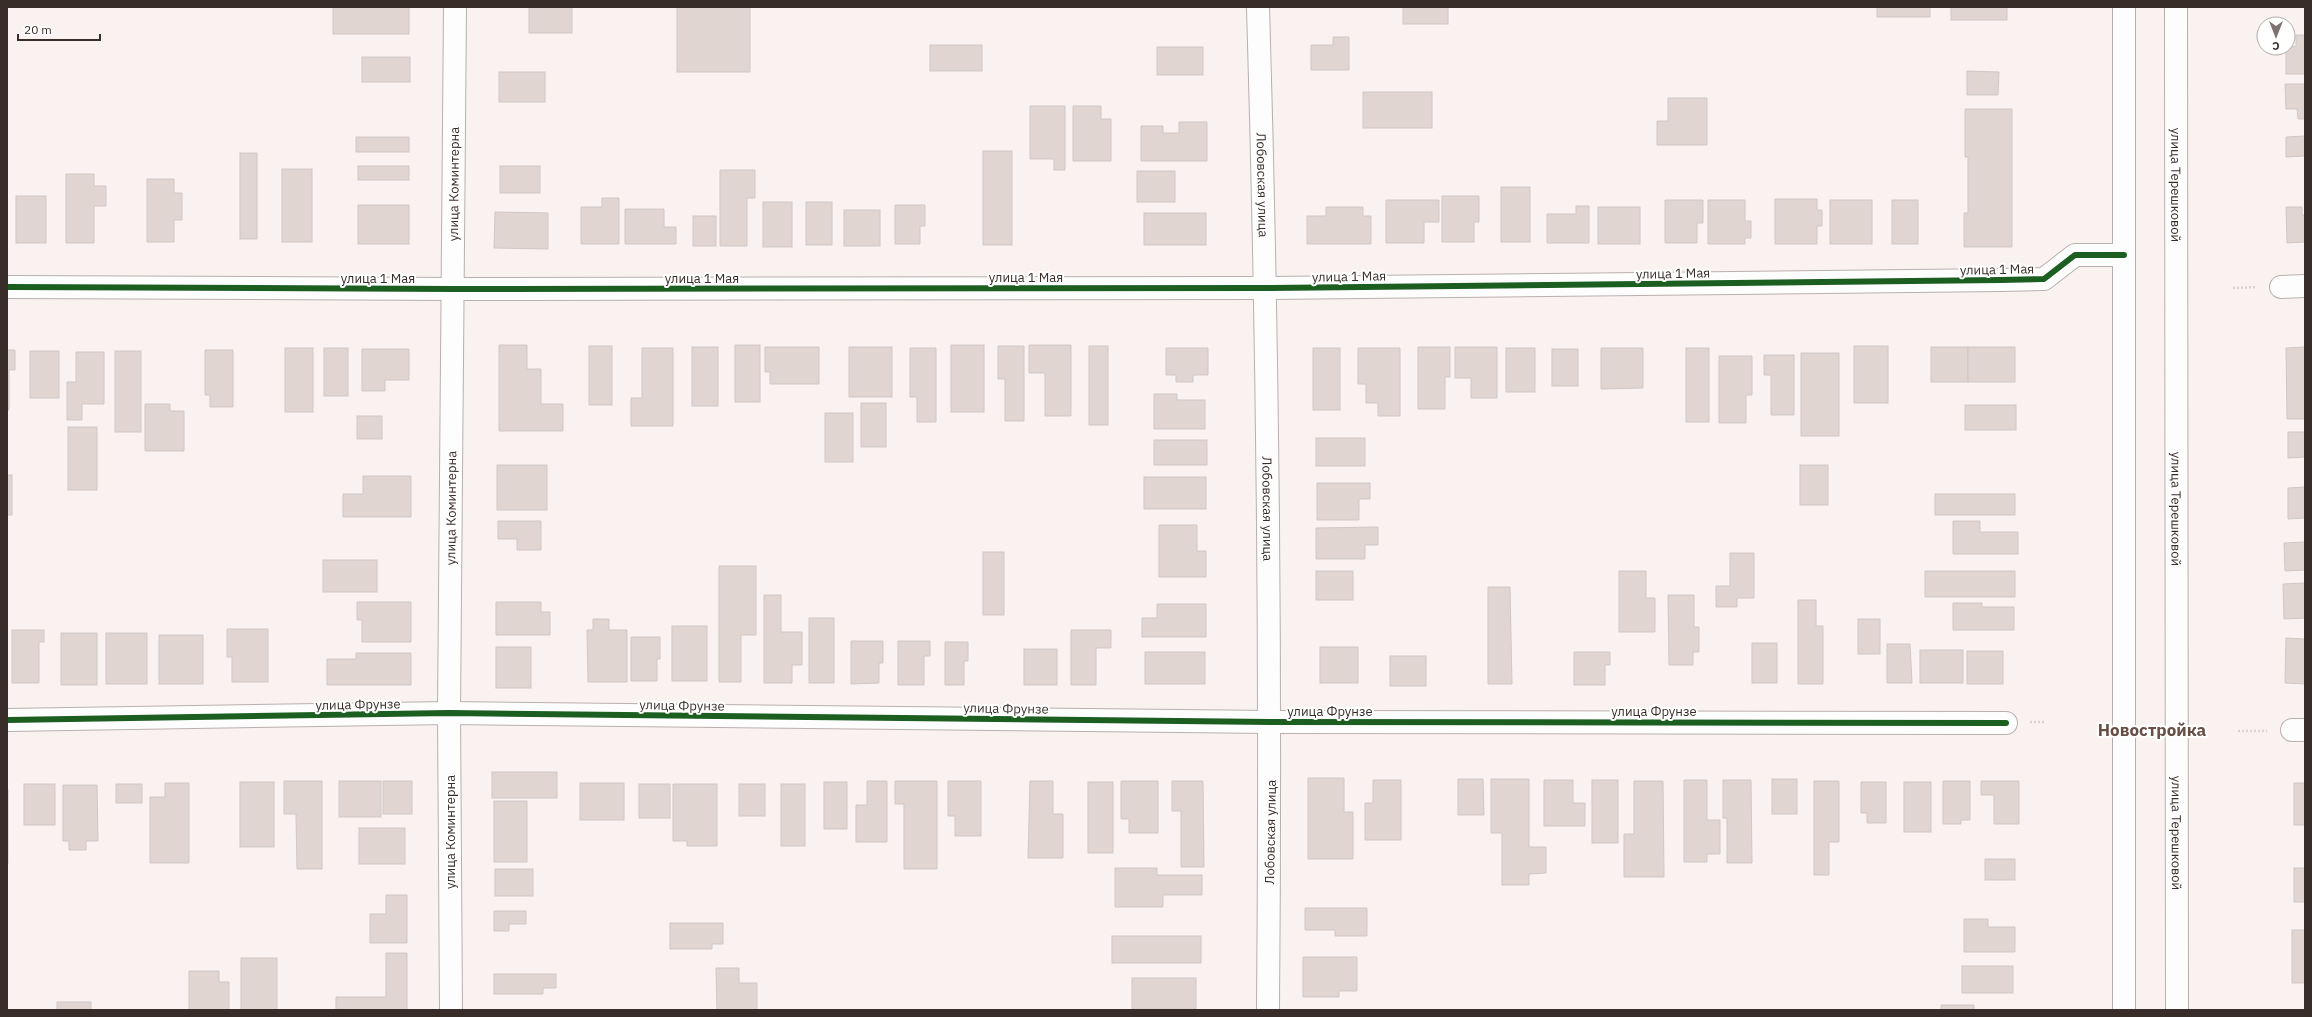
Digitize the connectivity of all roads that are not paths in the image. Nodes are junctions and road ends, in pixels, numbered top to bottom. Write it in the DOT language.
graph roads {
  1 [pos="455,7"];
  2 [pos="1258,7"];
  3 [pos="2124,7"];
  4 [pos="2176,7"];
  5 [pos="2124,255"];
  6 [pos="2305,286"];
  7 [pos="7,287"];
  8 [pos="2281,287"];
  9 [pos="1266,288"];
  10 [pos="452,289"];
  11 [pos="449,713"];
  12 [pos="7,720"];
  13 [pos="1271,722"];
  14 [pos="2006,723"];
  15 [pos="451,1010"];
  16 [pos="1268,1010"];
  17 [pos="2124,1010"];
  18 [pos="2177,1010"];
  1 -- 10 [label="street, улица Коминтерна"];
  2 -- 9 [label="street, Лобовская улица"];
  3 -- 5 [label="street"];
  4 -- 18 [label="street, улица Терешковой"];
  5 -- 9 [label="street, улица 1 Мая"];
  5 -- 17 [label="street"];
  6 -- 8 [label="street"];
  7 -- 10 [label="street, улица 1 Мая"];
  9 -- 10 [label="street, улица 1 Мая"];
  9 -- 13 [label="street, Лобовская улица"];
  10 -- 11 [label="street, улица Коминтерна"];
  11 -- 12 [label="street, улица Фрунзе"];
  11 -- 13 [label="street, улица Фрунзе"];
  11 -- 15 [label="street, улица Коминтерна"];
  13 -- 14 [label="street, улица Фрунзе"];
  13 -- 16 [label="street, Лобовская улица"];
}
